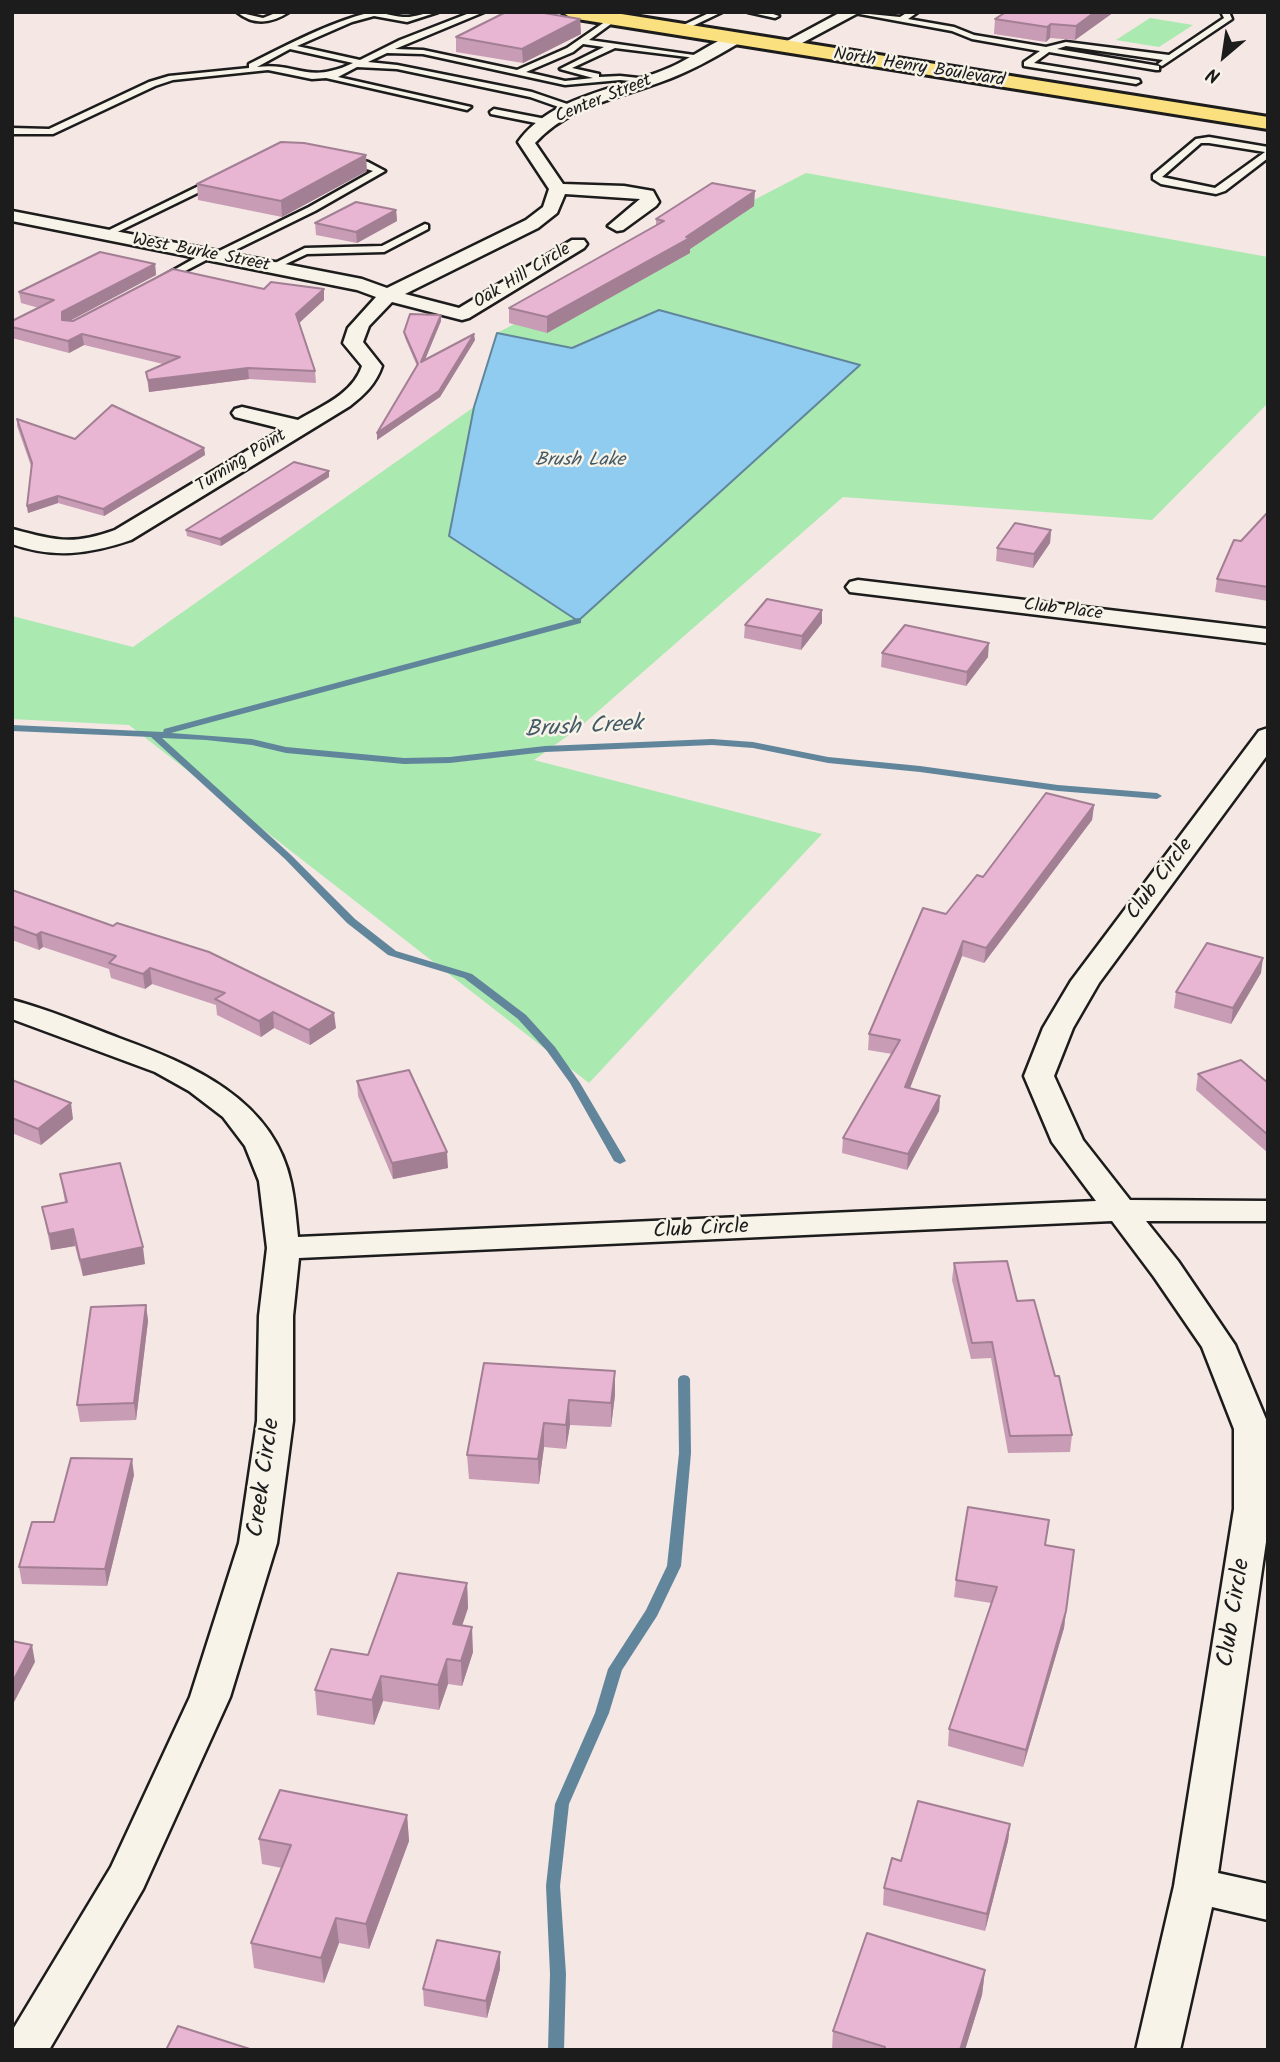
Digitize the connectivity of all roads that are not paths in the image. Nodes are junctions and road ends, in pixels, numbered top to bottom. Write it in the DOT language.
graph roads {
  1 [pos="242,12"];
  2 [pos="285,12"];
  3 [pos="433,12"];
  4 [pos="480,12"];
  5 [pos="571,12"];
  6 [pos="718,12"];
  7 [pos="752,12"];
  8 [pos="853,12"];
  9 [pos="914,12"];
  10 [pos="1225,12"];
  11 [pos="378,13"];
  12 [pos="775,16"];
  13 [pos="612,19"];
  14 [pos="901,20"];
  15 [pos="677,30"];
  16 [pos="733,40"];
  17 [pos="580,41"];
  18 [pos="612,46"];
  19 [pos="290,47"];
  20 [pos="784,47"];
  21 [pos="1048,50"];
  22 [pos="385,51"];
  23 [pos="446,57"];
  24 [pos="704,57"];
  25 [pos="1170,58"];
  26 [pos="361,64"];
  27 [pos="397,67"];
  28 [pos="1156,68"];
  29 [pos="239,72"];
  30 [pos="519,72"];
  31 [pos="323,76"];
  32 [pos="607,79"];
  33 [pos="648,81"];
  34 [pos="1136,82"];
  35 [pos="565,83"];
  36 [pos="532,95"];
  37 [pos="1111,99"];
  38 [pos="467,107"];
  39 [pos="573,109"];
  40 [pos="494,112"];
  41 [pos="547,122"];
  42 [pos="1268,123"];
  43 [pos="12,131"];
  44 [pos="1268,152"];
  45 [pos="340,158"];
  46 [pos="226,176"];
  47 [pos="558,189"];
  48 [pos="12,216"];
  49 [pos="617,226"];
  50 [pos="425,227"];
  51 [pos="104,235"];
  52 [pos="578,244"];
  53 [pos="211,256"];
  54 [pos="270,268"];
  55 [pos="150,286"];
  56 [pos="388,295"];
  57 [pos="242,413"];
  58 [pos="299,427"];
  59 [pos="12,536"];
  60 [pos="858,587"];
  61 [pos="1268,636"];
  62 [pos="1268,736"];
  63 [pos="12,1009"];
  64 [pos="1119,1210"];
  65 [pos="1268,1211"];
  66 [pos="283,1248"];
  67 [pos="1195,1886"];
  68 [pos="1268,1902"];
  69 [pos="25,2050"];
  70 [pos="1158,2050"];
  1 -- 2 [label="lane"];
  3 -- 11 [label="lane"];
  4 -- 22 [label="lane"];
  5 -- 13 [label="highway, North Henry Boulevard"];
  6 -- 15 [label="lane"];
  7 -- 12 [label="lane"];
  8 -- 14 [label="lane"];
  8 -- 20 [label="street"];
  9 -- 14 [label="lane"];
  10 -- 25 [label="lane"];
  11 -- 19 [label="lane"];
  13 -- 15 [label="highway, North Henry Boulevard"];
  13 -- 17 [label="lane"];
  14 -- 21 [label="lane"];
  15 -- 16 [label="highway, North Henry Boulevard"];
  16 -- 20 [label="highway, North Henry Boulevard"];
  16 -- 24 [label="street, Center Street"];
  17 -- 18 [label="lane"];
  17 -- 30 [label="lane"];
  18 -- 24 [label="lane"];
  18 -- 32 [label="lane"];
  19 -- 26 [label="lane"];
  19 -- 29 [label="lane"];
  20 -- 37 [label="highway, North Henry Boulevard"];
  21 -- 25 [label="lane"];
  21 -- 28 [label="lane"];
  21 -- 34 [label="lane"];
  22 -- 23 [label="lane"];
  22 -- 26 [label="lane"];
  23 -- 27 [label="lane"];
  23 -- 30 [label="lane"];
  24 -- 33 [label="street, Center Street"];
  25 -- 28 [label="lane"];
  26 -- 27 [label="lane"];
  26 -- 31 [label="lane"];
  27 -- 36 [label="lane"];
  28 -- 34 [label="lane"];
  29 -- 31 [label="lane"];
  29 -- 43 [label="lane"];
  30 -- 35 [label="lane"];
  31 -- 38 [label="lane"];
  32 -- 33 [label="lane"];
  32 -- 35 [label="lane"];
  33 -- 39 [label="street, Center Street"];
  34 -- 37 [label="lane"];
  35 -- 36 [label="lane"];
  36 -- 39 [label="lane"];
  37 -- 42 [label="highway, North Henry Boulevard"];
  39 -- 41 [label="street, Center Street"];
  40 -- 41 [label="lane"];
  41 -- 47 [label="street, Center Street"];
  44 -- 44 [label="lane"];
  45 -- 53 [label="lane"];
  46 -- 51 [label="lane"];
  47 -- 49 [label="street"];
  47 -- 56 [label="street"];
  48 -- 51 [label="street, West Burke Street"];
  50 -- 54 [label="lane"];
  51 -- 53 [label="street, West Burke Street"];
  52 -- 56 [label="street, Oak Hill Circle"];
  53 -- 54 [label="street, West Burke Street"];
  53 -- 55 [label="lane"];
  54 -- 56 [label="street, West Burke Street"];
  56 -- 58 [label="street, Turning Point"];
  57 -- 58 [label="street"];
  58 -- 59 [label="street, Turning Point"];
  60 -- 61 [label="street, Club Place"];
  62 -- 64 [label="street, Club Circle"];
  63 -- 66 [label="street, Creek Circle"];
  64 -- 65 [label="street, Club Circle"];
  64 -- 66 [label="street, Club Circle"];
  64 -- 67 [label="street, Club Circle"];
  66 -- 69 [label="street, Creek Circle"];
  67 -- 68 [label="street"];
  67 -- 70 [label="street, Club Circle"];
}
